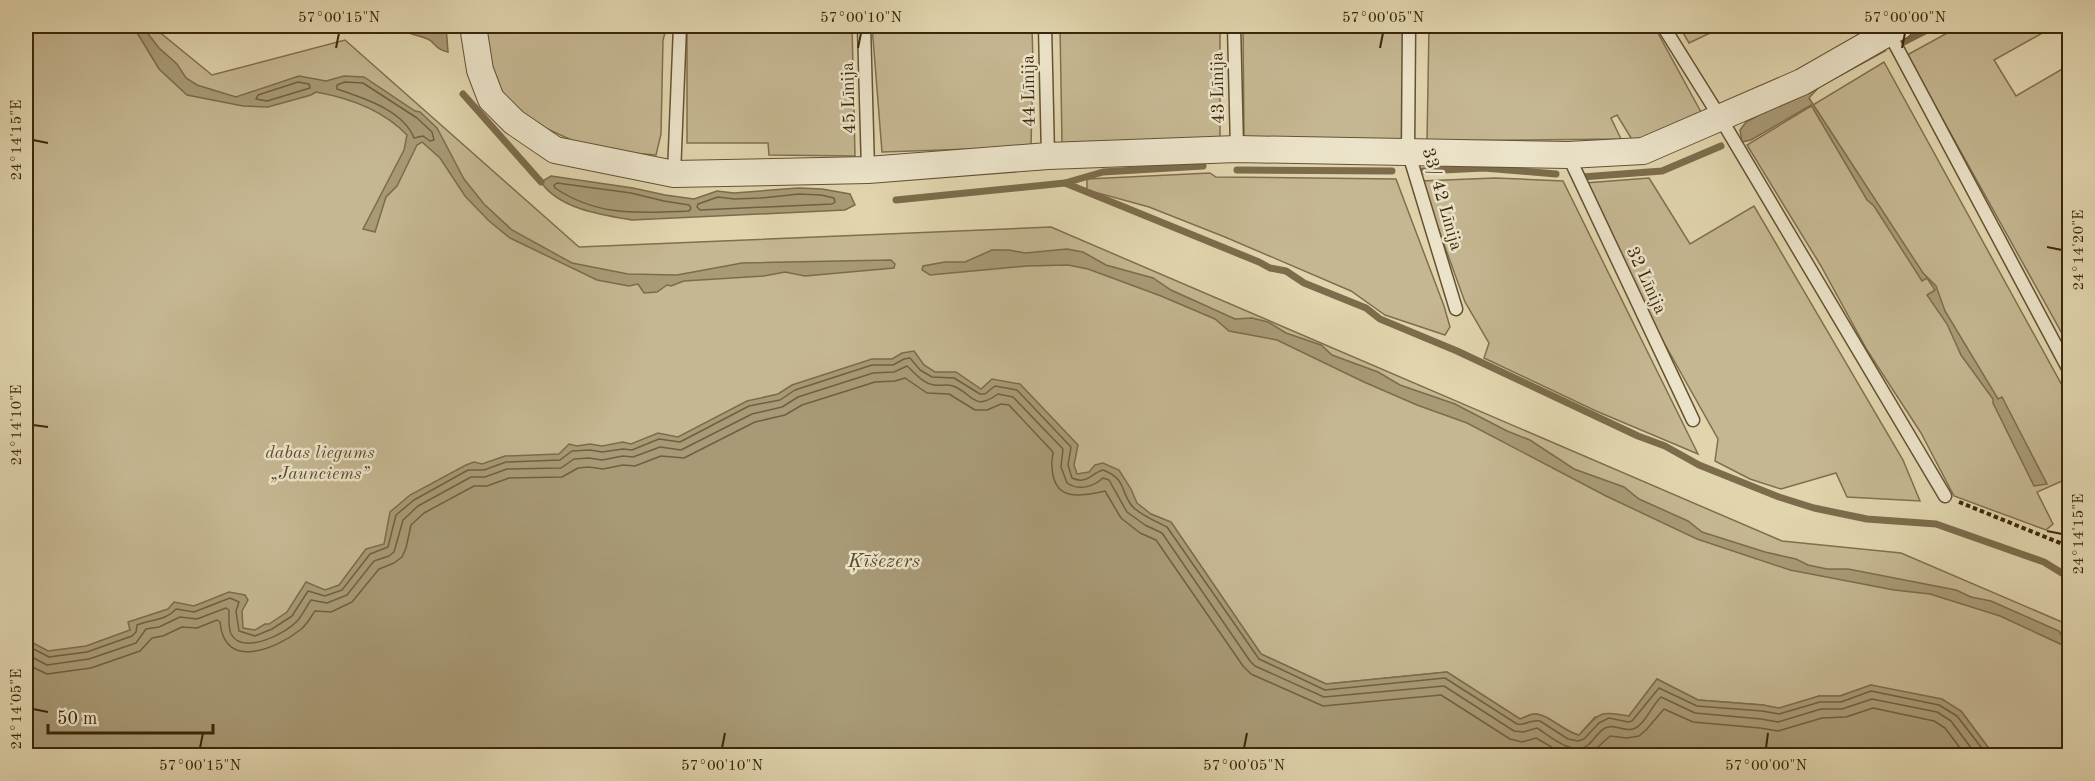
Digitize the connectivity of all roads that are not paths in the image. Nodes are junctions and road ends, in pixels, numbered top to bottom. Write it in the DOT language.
graph roads {
  1 [pos="473,26"];
  2 [pos="680,26"];
  3 [pos="864,26"];
  4 [pos="1044,26"];
  5 [pos="1234,26"];
  6 [pos="1409,26"];
  7 [pos="1663,26"];
  8 [pos="1891,28"];
  9 [pos="1721,119"];
  10 [pos="1237,149"];
  11 [pos="1408,151"];
  12 [pos="1568,155"];
  13 [pos="1048,156"];
  14 [pos="868,170"];
  15 [pos="674,174"];
  16 [pos="1456,309"];
  17 [pos="2070,372"];
  18 [pos="1693,420"];
  19 [pos="1945,496"];
  1 -- 15 [label="street"];
  2 -- 15 [label="lane"];
  3 -- 14 [label="lane, 45 Līnija"];
  4 -- 13 [label="lane, 44 Līnija"];
  5 -- 10 [label="lane, 43 Līnija"];
  6 -- 11 [label="lane, 33/ 42 Līnija"];
  7 -- 9 [label="lane"];
  8 -- 9 [label="street"];
  8 -- 17 [label="lane"];
  9 -- 12 [label="street"];
  9 -- 19 [label="lane"];
  10 -- 11 [label="street"];
  10 -- 13 [label="street"];
  11 -- 12 [label="street"];
  11 -- 16 [label="lane, 33/ 42 Līnija"];
  12 -- 18 [label="lane, 32 Līnija"];
  13 -- 14 [label="street"];
  14 -- 15 [label="street"];
}
